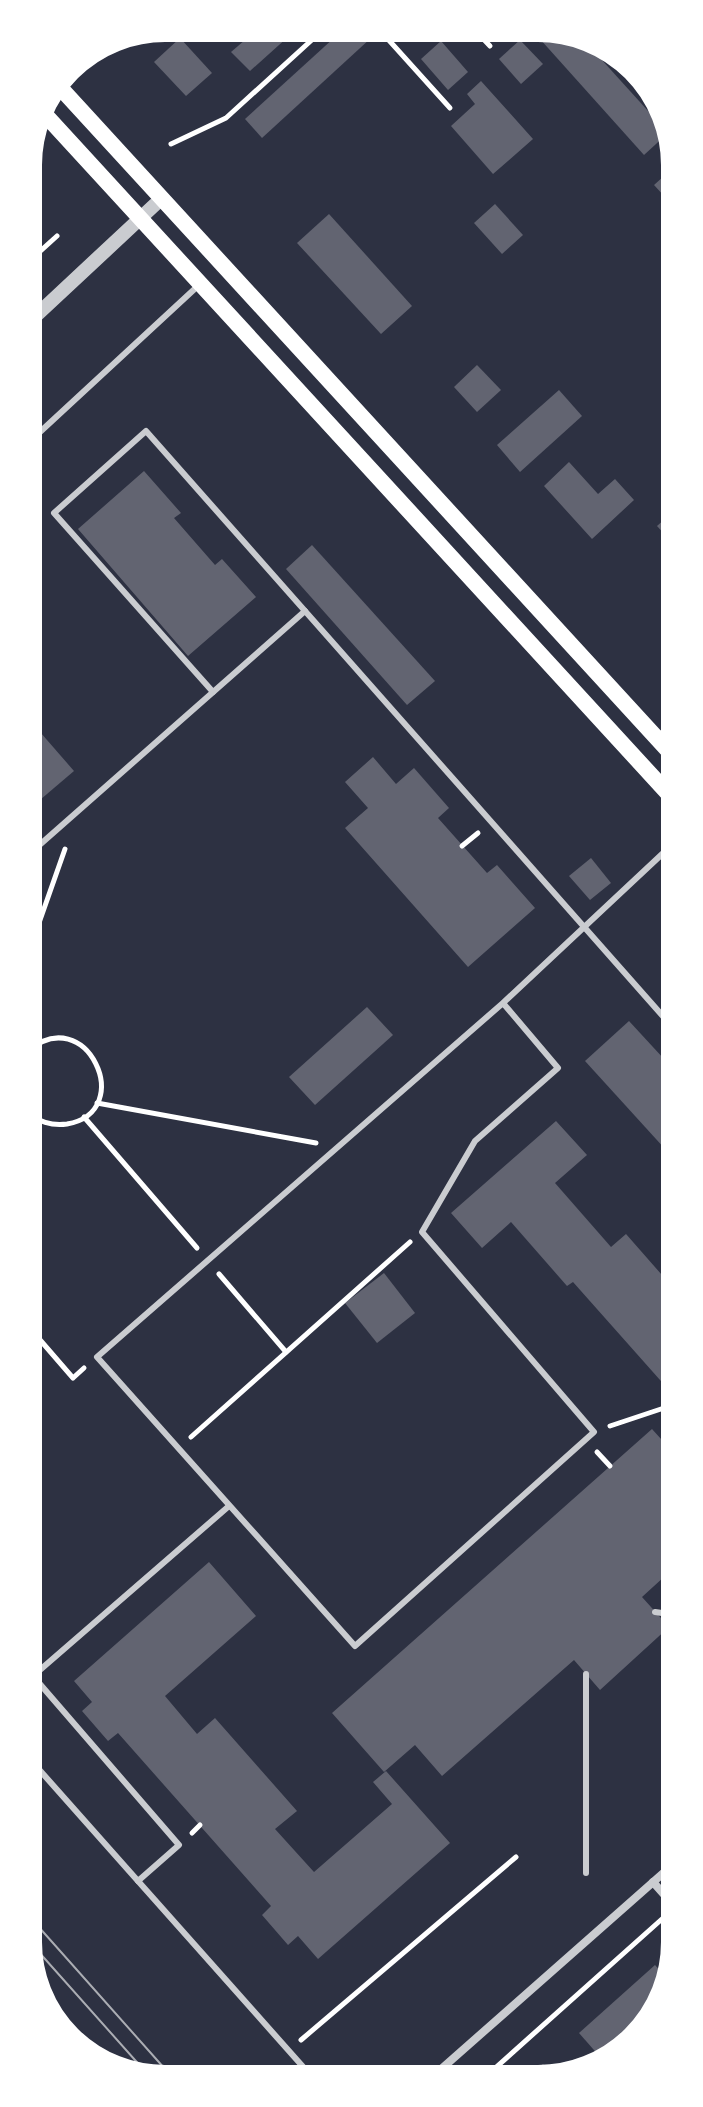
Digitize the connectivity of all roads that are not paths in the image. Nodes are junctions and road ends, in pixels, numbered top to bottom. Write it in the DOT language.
graph roads {
  1 [pos="64,92"];
  2 [pos="49,119"];
  3 [pos="162,198"];
  4 [pos="140,218"];
  5 [pos="200,284"];
  6 [pos="40,312"];
  7 [pos="40,432"];
  8 [pos="305,611"];
  9 [pos="213,692"];
  10 [pos="663,732"];
  11 [pos="657,738"];
  12 [pos="663,745"];
  13 [pos="663,788"];
  14 [pos="40,845"];
  15 [pos="663,853"];
  16 [pos="584,927"];
  17 [pos="503,1003"];
  18 [pos="663,1016"];
  19 [pos="229,1506"];
  20 [pos="655,1612"];
  21 [pos="663,1613"];
  22 [pos="40,1669"];
  23 [pos="586,1674"];
  24 [pos="40,1689"];
  25 [pos="40,1771"];
  26 [pos="586,1873"];
  27 [pos="663,1873"];
  28 [pos="138,1881"];
  29 [pos="653,1882"];
  30 [pos="663,1893"];
  31 [pos="304,2067"];
  32 [pos="443,2067"];
  1 -- 3 [label="main road"];
  2 -- 4 [label="main road"];
  3 -- 4 [label="street"];
  3 -- 11 [label="main road"];
  4 -- 5 [label="main road"];
  4 -- 6 [label="street"];
  5 -- 7 [label="lane"];
  5 -- 13 [label="main road"];
  8 -- 9 [label="lane"];
  8 -- 9 [label="lane"];
  8 -- 16 [label="lane"];
  9 -- 14 [label="lane"];
  10 -- 11 [label="lane"];
  11 -- 12 [label="main road"];
  15 -- 16 [label="lane"];
  16 -- 17 [label="lane"];
  16 -- 18 [label="lane"];
  17 -- 19 [label="lane"];
  17 -- 19 [label="lane"];
  19 -- 22 [label="lane"];
  20 -- 21 [label="lane"];
  23 -- 26 [label="lane"];
  24 -- 28 [label="lane"];
  25 -- 28 [label="lane"];
  27 -- 29 [label="street"];
  28 -- 31 [label="lane"];
  29 -- 30 [label="street"];
  29 -- 32 [label="street"];
}
